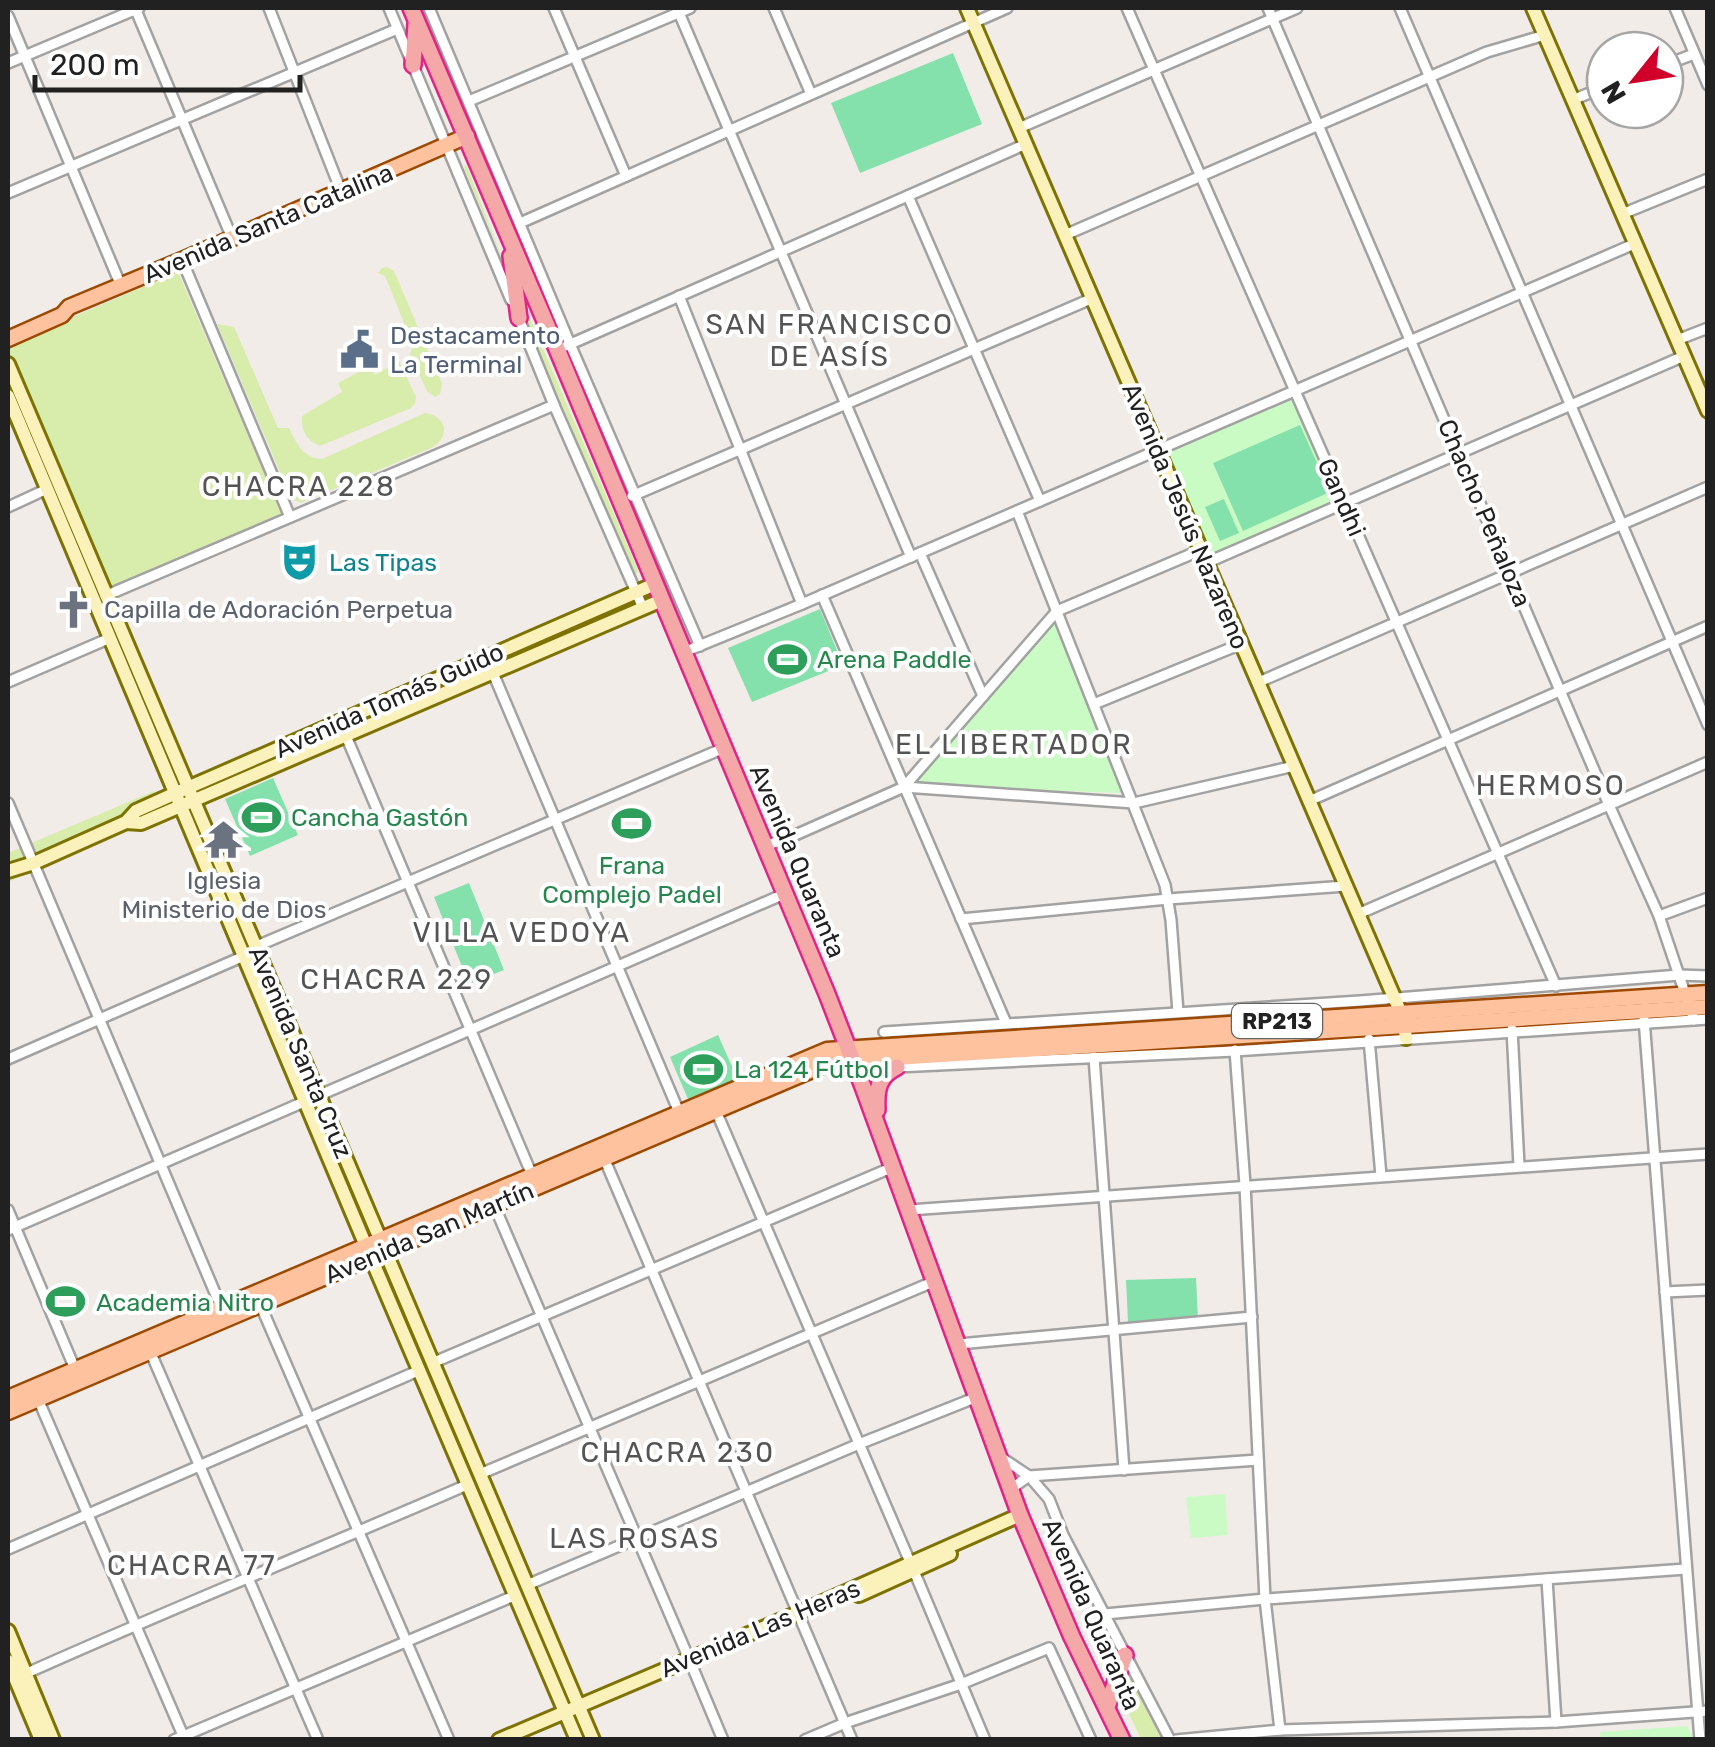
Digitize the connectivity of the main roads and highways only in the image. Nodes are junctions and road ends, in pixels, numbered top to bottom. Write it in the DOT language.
graph roads {
  1 [pos="967,8"];
  2 [pos="1533,8"];
  3 [pos="414,14"];
  4 [pos="412,64"];
  5 [pos="474,133"];
  6 [pos="509,237"];
  7 [pos="69,307"];
  8 [pos="519,318"];
  9 [pos="8,329"];
  10 [pos="8,339"];
  11 [pos="8,364"];
  12 [pos="8,396"];
  13 [pos="1708,411"];
  14 [pos="658,592"];
  15 [pos="185,797"];
  16 [pos="8,871"];
  17 [pos="1708,993"];
  18 [pos="1690,1007"];
  19 [pos="1708,1007"];
  20 [pos="1404,1025"];
  21 [pos="1233,1030"];
  22 [pos="850,1054"];
  23 [pos="897,1067"];
  24 [pos="877,1124"];
  25 [pos="375,1248"];
  26 [pos="8,1398"];
  27 [pos="8,1412"];
  28 [pos="1021,1518"];
  29 [pos="8,1632"];
  30 [pos="1125,1655"];
  31 [pos="8,1661"];
  32 [pos="1106,1707"];
  33 [pos="573,1712"];
  34 [pos="41,1740"];
  35 [pos="53,1740"];
  36 [pos="499,1740"];
  37 [pos="516,1740"];
  38 [pos="578,1740"];
  39 [pos="593,1740"];
  40 [pos="1122,1740"];
  1 -- 20 [label="main road, Avenida Jesús Nazareno"];
  2 -- 13 [label="main road"];
  3 -- 4 [label="highway"];
  3 -- 5 [label="highway, Avenida Quaranta"];
  5 -- 6 [label="highway, Avenida Quaranta"];
  5 -- 7 [label="main road, Avenida Santa Catalina"];
  6 -- 8 [label="highway"];
  6 -- 14 [label="highway, Avenida Quaranta"];
  7 -- 9 [label="main road, Avenida Santa Catalina"];
  7 -- 10 [label="main road, Avenida Santa Catalina"];
  11 -- 15 [label="main road, Avenida Santa Cruz"];
  12 -- 15 [label="main road, Avenida Santa Cruz"];
  14 -- 15 [label="main road, Avenida Tomás Guido"];
  14 -- 15 [label="main road, Avenida Tomás Guido"];
  14 -- 22 [label="highway, Avenida Quaranta"];
  15 -- 16 [label="main road, Avenida Tomás Guido"];
  15 -- 25 [label="main road, Avenida Santa Cruz"];
  15 -- 25 [label="main road, Avenida Santa Cruz"];
  17 -- 18 [label="main road, RP213"];
  18 -- 19 [label="main road, RP213"];
  18 -- 20 [label="main road, RP213"];
  18 -- 20 [label="main road, RP213"];
  20 -- 21 [label="main road, RP213"];
  20 -- 21 [label="main road, RP213"];
  21 -- 22 [label="main road, RP213"];
  21 -- 22 [label="main road, RP213"];
  22 -- 24 [label="highway, Avenida Quaranta"];
  22 -- 25 [label="main road, Avenida San Martín"];
  22 -- 25 [label="main road, Avenida San Martín"];
  23 -- 24 [label="highway"];
  24 -- 28 [label="highway, Avenida Quaranta"];
  25 -- 26 [label="main road, Avenida San Martín"];
  25 -- 27 [label="main road, Avenida San Martín"];
  25 -- 33 [label="main road, Avenida Santa Cruz"];
  28 -- 32 [label="highway, Avenida Quaranta"];
  28 -- 33 [label="main road, Avenida Las Heras"];
  29 -- 35 [label="main road"];
  30 -- 32 [label="highway"];
  31 -- 34 [label="main road"];
  32 -- 40 [label="highway, Avenida Quaranta"];
  33 -- 36 [label="main road, Avenida Las Heras"];
  33 -- 37 [label="main road, Avenida Las Heras"];
  33 -- 38 [label="main road, Avenida Santa Cruz"];
  33 -- 39 [label="main road, Avenida Santa Cruz"];
}
